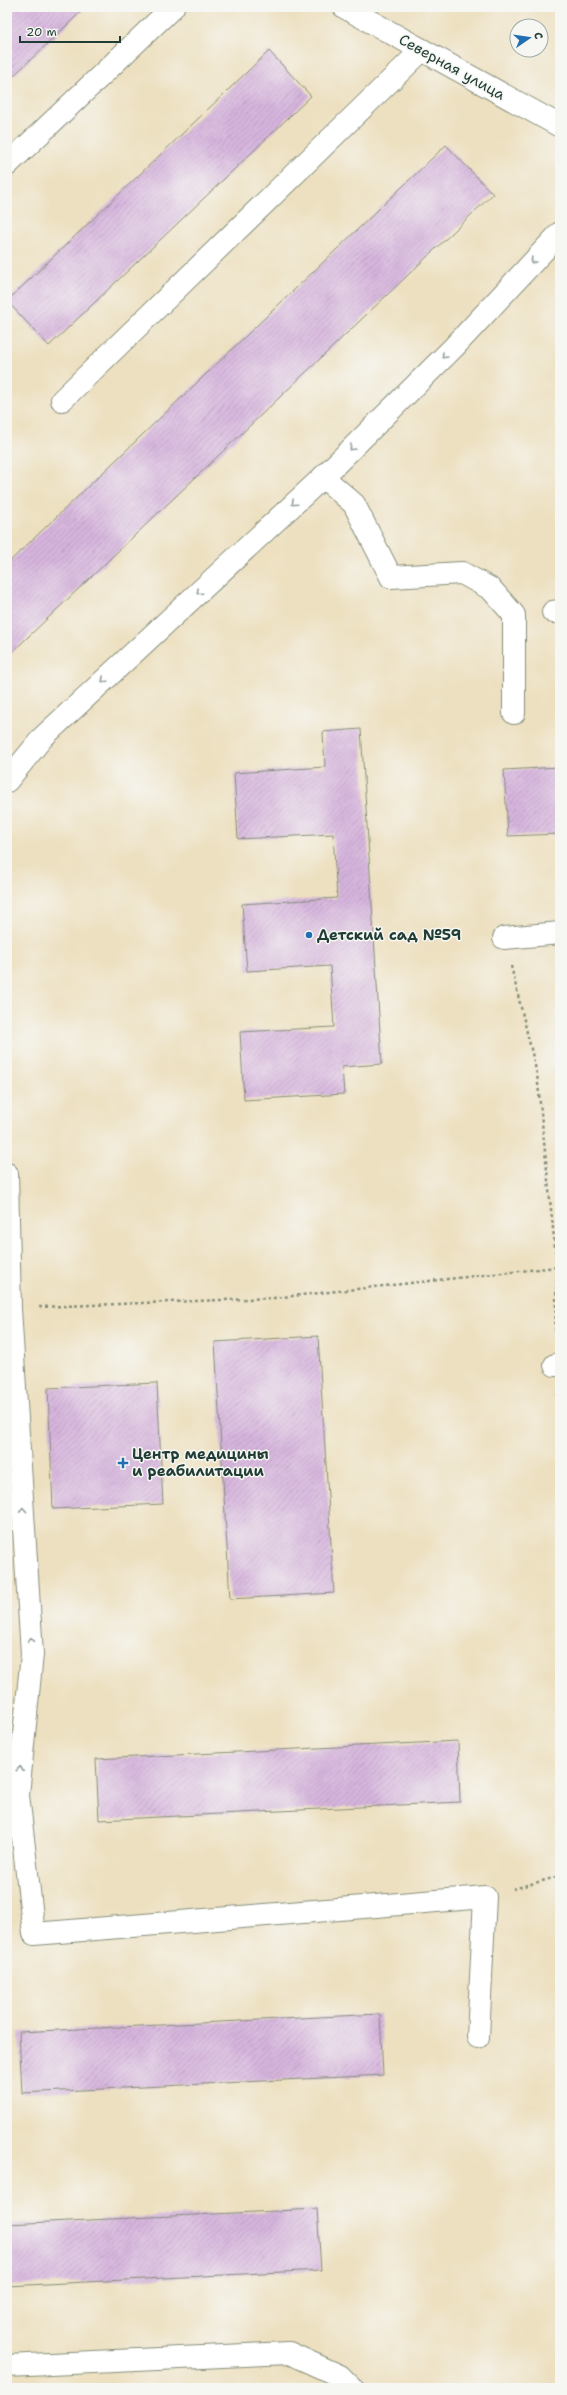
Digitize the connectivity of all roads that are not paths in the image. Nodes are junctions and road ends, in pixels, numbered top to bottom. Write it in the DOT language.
graph roads {
  1 [pos="173,7"];
  2 [pos="344,7"];
  3 [pos="422,50"];
  4 [pos="560,126"];
  5 [pos="7,166"];
  6 [pos="560,233"];
  7 [pos="62,400"];
  8 [pos="323,477"];
  9 [pos="514,713"];
  10 [pos="7,781"];
  11 [pos="560,933"];
  12 [pos="504,938"];
  13 [pos="7,1174"];
  14 [pos="18,1795"];
  15 [pos="7,1820"];
  16 [pos="478,2037"];
  17 [pos="7,2366"];
  18 [pos="352,2388"];
  1 -- 5 [label="street"];
  2 -- 3 [label="street, Северная улица"];
  3 -- 4 [label="street, Северная улица"];
  3 -- 7 [label="street"];
  6 -- 8 [label="street, one-way"];
  8 -- 9 [label="street"];
  8 -- 10 [label="street, one-way"];
  11 -- 12 [label="street"];
  14 -- 13 [label="street, one-way"];
  14 -- 15 [label="street"];
  14 -- 16 [label="street"];
  17 -- 18 [label="street"];
}
